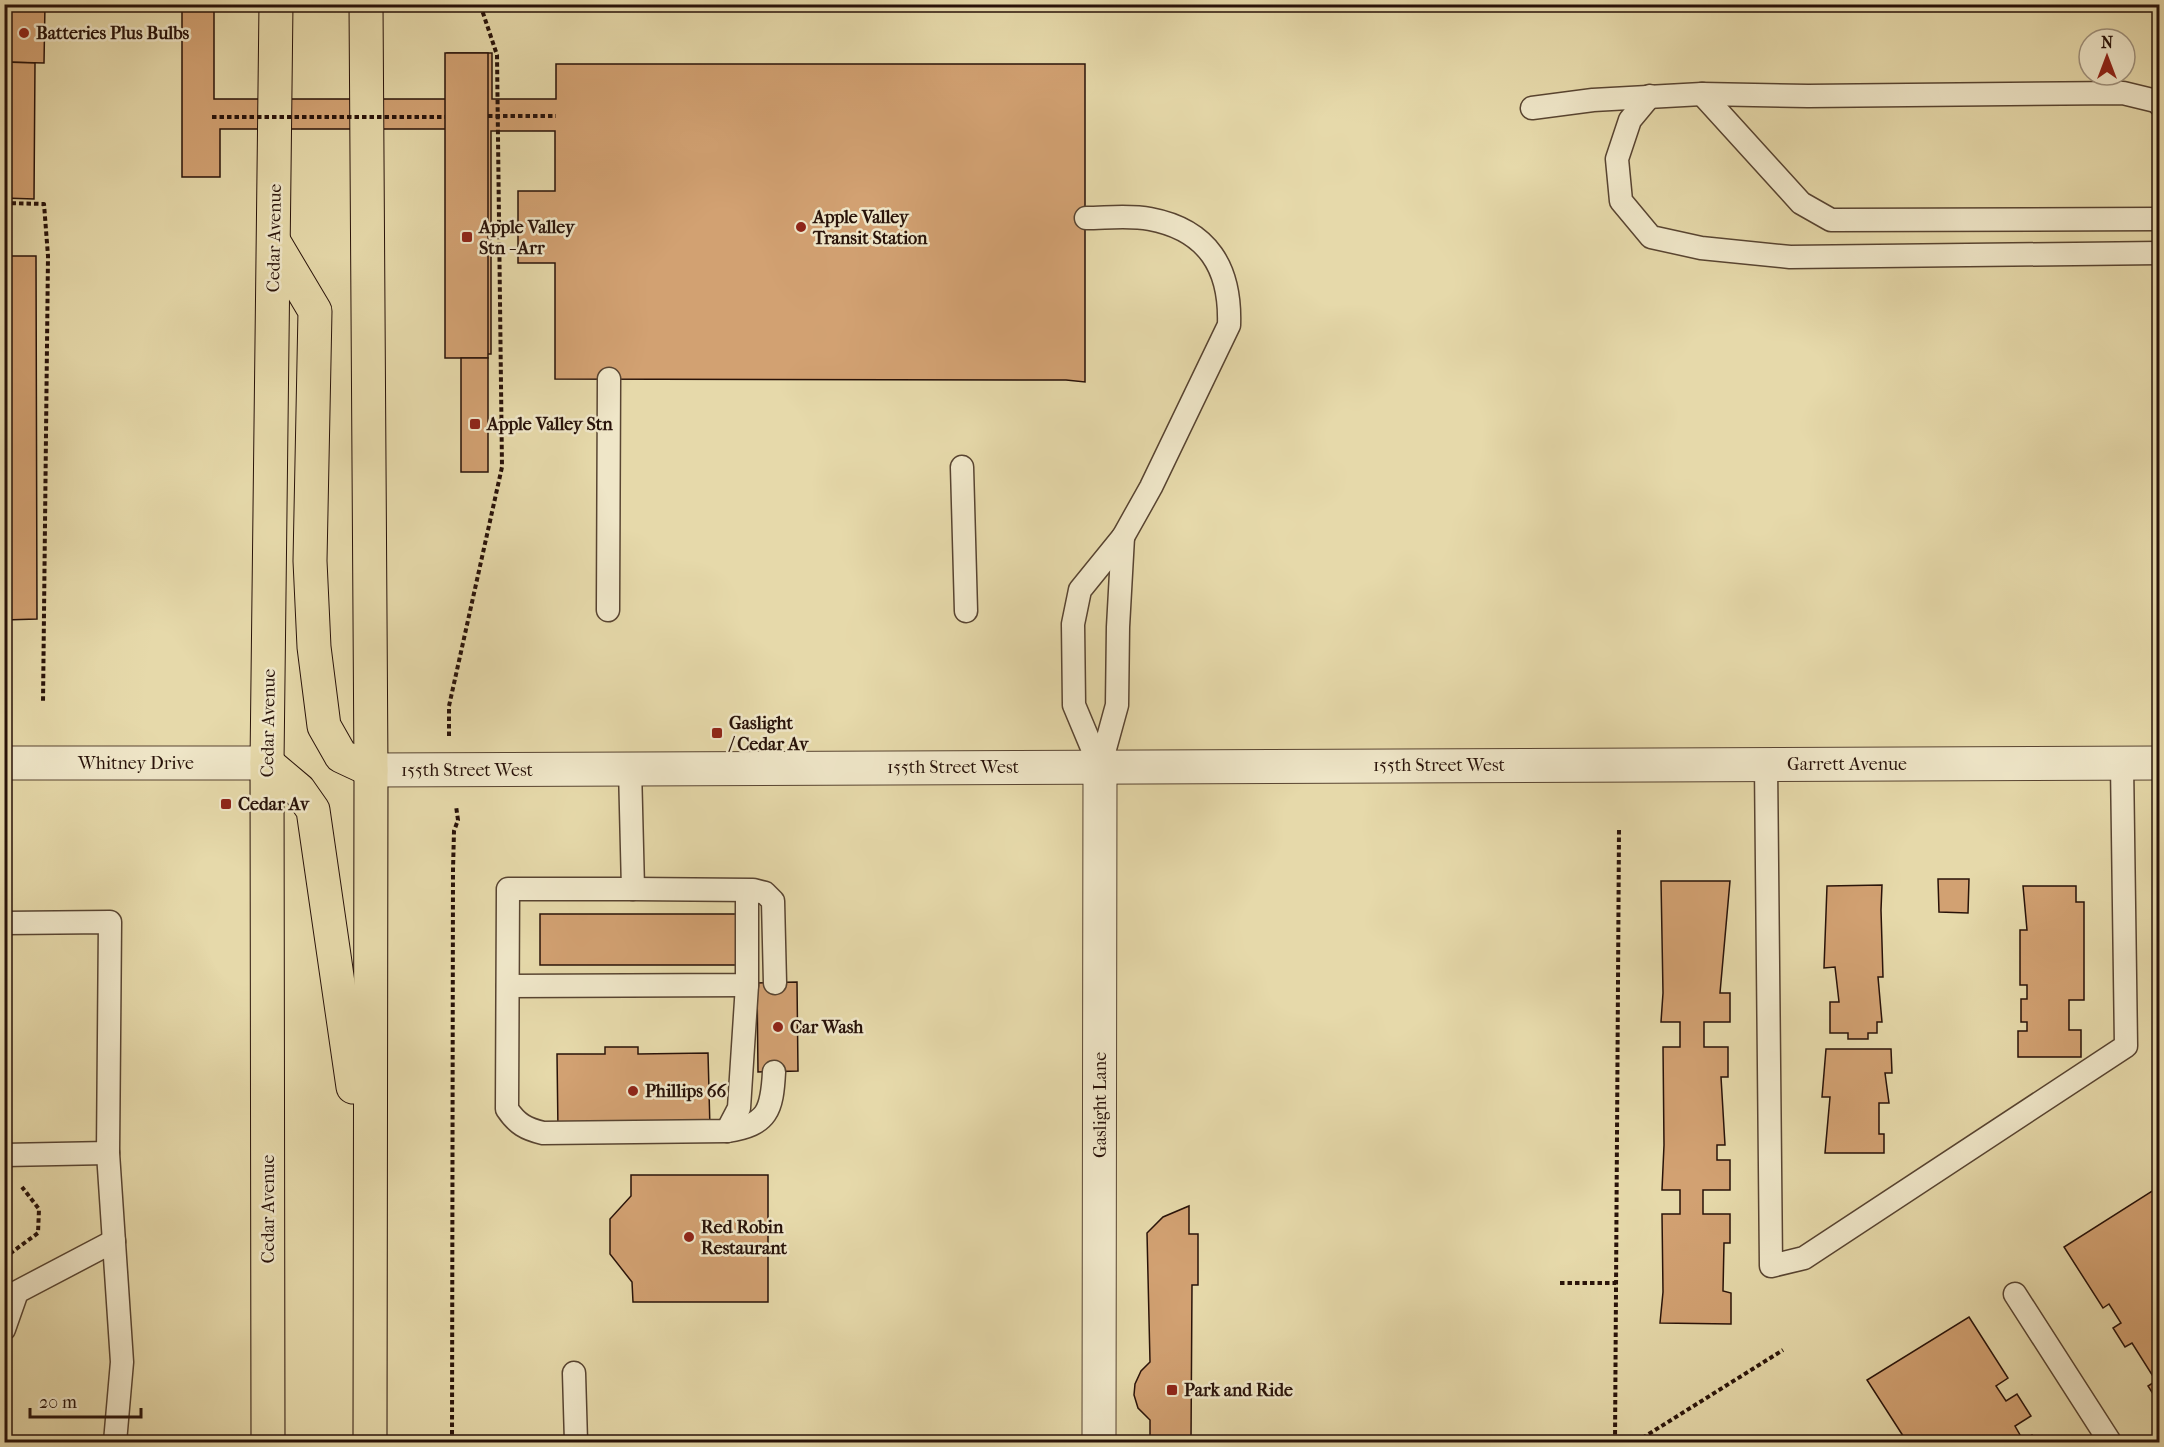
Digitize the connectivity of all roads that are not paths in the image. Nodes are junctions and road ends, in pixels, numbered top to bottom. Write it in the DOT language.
graph roads {
  1 [pos="276,4"];
  2 [pos="366,4"];
  3 [pos="1701,94"];
  4 [pos="1650,96"];
  5 [pos="2160,105"];
  6 [pos="1532,108"];
  7 [pos="1086,218"];
  8 [pos="2160,219"];
  9 [pos="274,242"];
  10 [pos="2160,253"];
  11 [pos="609,379"];
  12 [pos="962,467"];
  13 [pos="1123,537"];
  14 [pos="608,609"];
  15 [pos="966,611"];
  16 [pos="4,763"];
  17 [pos="267,763"];
  18 [pos="2160,763"];
  19 [pos="1766,764"];
  20 [pos="2122,764"];
  21 [pos="1535,765"];
  22 [pos="1100,767"];
  23 [pos="630,768"];
  24 [pos="370,770"];
  25 [pos="633,889"];
  26 [pos="747,891"];
  27 [pos="4,923"];
  28 [pos="775,983"];
  29 [pos="747,985"];
  30 [pos="508,986"];
  31 [pos="774,1072"];
  32 [pos="727,1131"];
  33 [pos="108,1153"];
  34 [pos="4,1155"];
  35 [pos="370,1202"];
  36 [pos="114,1241"];
  37 [pos="2015,1294"];
  38 [pos="4,1329"];
  39 [pos="574,1373"];
  40 [pos="115,1443"];
  41 [pos="268,1443"];
  42 [pos="370,1443"];
  43 [pos="576,1443"];
  44 [pos="1099,1443"];
  45 [pos="2110,1443"];
  1 -- 9 [label="main road, Cedar Avenue"];
  2 -- 24 [label="main road"];
  3 -- 4 [label="lane"];
  3 -- 5 [label="lane"];
  3 -- 8 [label="lane"];
  4 -- 6 [label="lane"];
  4 -- 10 [label="lane"];
  7 -- 13 [label="lane"];
  9 -- 17 [label="main road, Cedar Avenue"];
  9 -- 24 [label="main road"];
  11 -- 14 [label="lane"];
  12 -- 15 [label="lane"];
  13 -- 22 [label="lane"];
  13 -- 22 [label="lane"];
  16 -- 17 [label="street, Whitney Drive"];
  17 -- 35 [label="main road"];
  17 -- 41 [label="main road, Cedar Avenue"];
  18 -- 20 [label="street, Garrett Avenue"];
  19 -- 20 [label="street, Garrett Avenue"];
  19 -- 20 [label="lane"];
  19 -- 21 [label="street, Garrett Avenue"];
  21 -- 22 [label="street, 155th Street West"];
  22 -- 23 [label="street, 155th Street West"];
  22 -- 44 [label="street, Gaslight Lane"];
  23 -- 24 [label="street, 155th Street West"];
  23 -- 25 [label="lane"];
  24 -- 35 [label="main road"];
  25 -- 26 [label="lane"];
  25 -- 30 [label="lane"];
  26 -- 28 [label="lane"];
  26 -- 29 [label="lane"];
  27 -- 33 [label="lane"];
  29 -- 30 [label="lane"];
  29 -- 32 [label="lane"];
  30 -- 32 [label="lane"];
  31 -- 32 [label="lane"];
  33 -- 34 [label="lane"];
  33 -- 36 [label="lane"];
  35 -- 42 [label="main road"];
  36 -- 38 [label="lane"];
  36 -- 40 [label="lane"];
  37 -- 45 [label="lane"];
  39 -- 43 [label="lane"];
}
